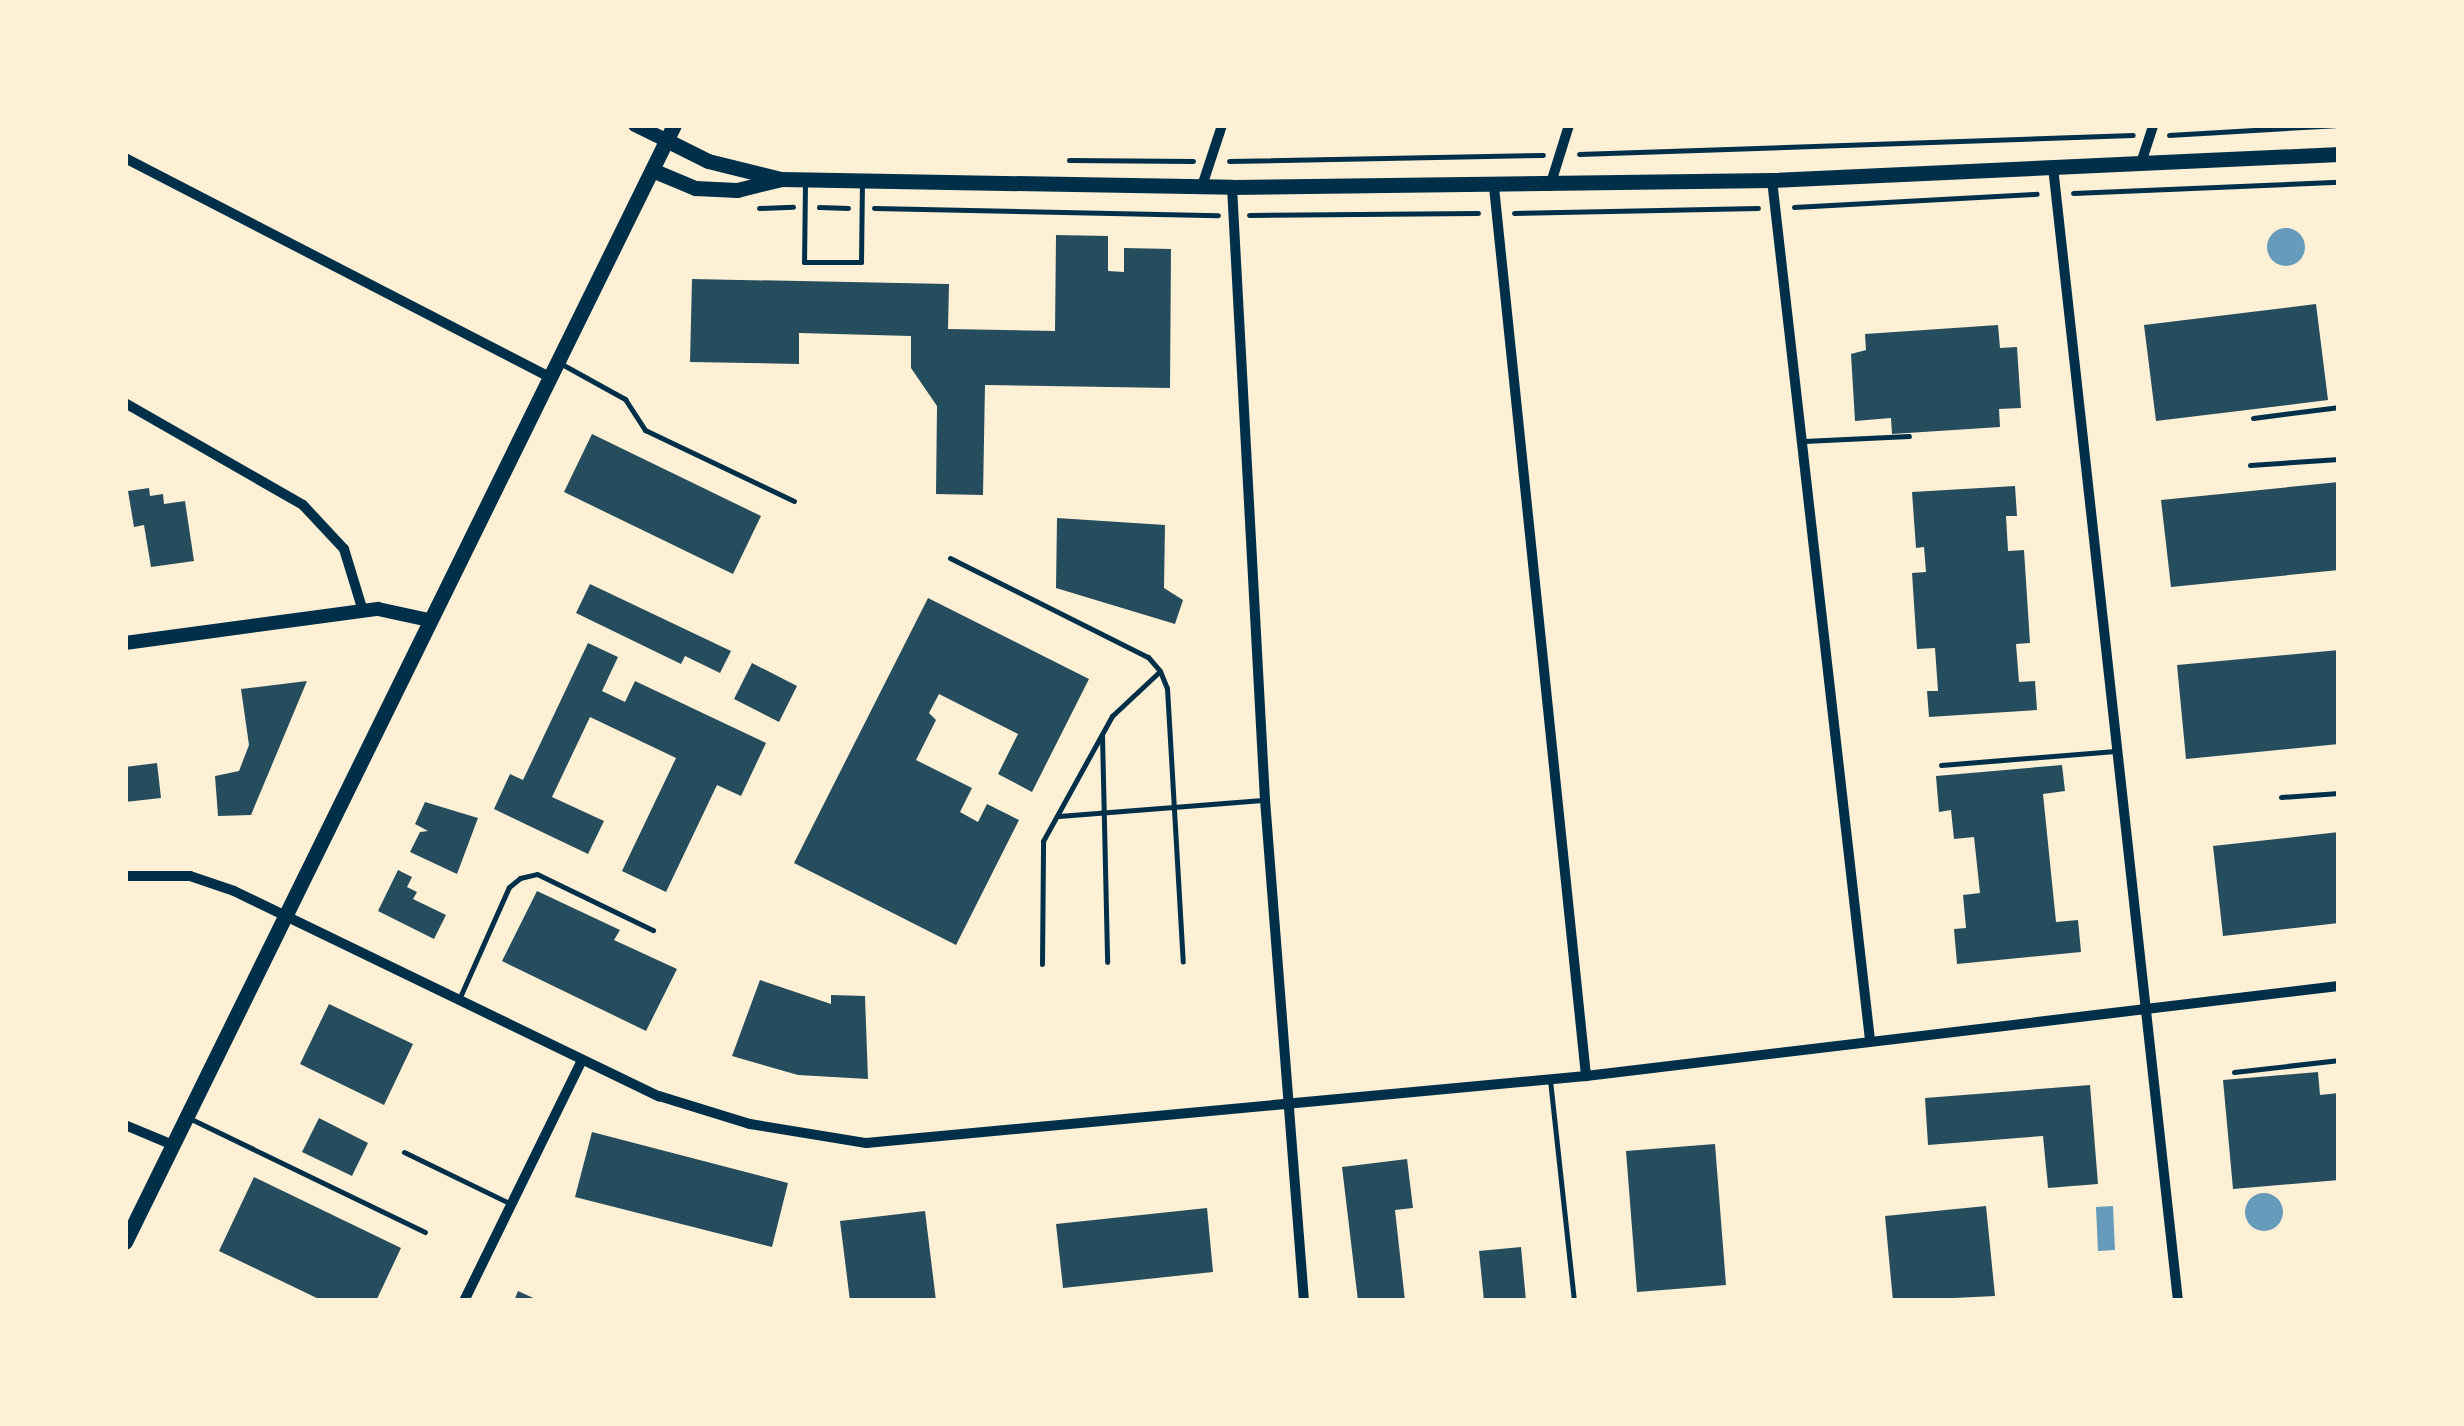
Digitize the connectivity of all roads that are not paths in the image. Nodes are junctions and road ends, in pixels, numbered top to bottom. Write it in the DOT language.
graph roads {
  1 [pos="635,125"];
  2 [pos="1222,125"];
  3 [pos="1569,125"];
  4 [pos="2151,130"];
  5 [pos="670,133"];
  6 [pos="2339,154"];
  7 [pos="125,158"];
  8 [pos="2142,163"];
  9 [pos="2053,168"];
  10 [pos="652,170"];
  11 [pos="781,179"];
  12 [pos="805,180"];
  13 [pos="1772,180"];
  14 [pos="862,181"];
  15 [pos="1202,186"];
  16 [pos="1550,186"];
  17 [pos="1232,187"];
  18 [pos="1494,187"];
  19 [pos="556,360"];
  20 [pos="548,376"];
  21 [pos="125,403"];
  22 [pos="2339,407"];
  23 [pos="138,410"];
  24 [pos="125,412"];
  25 [pos="2253,418"];
  26 [pos="1909,436"];
  27 [pos="1801,442"];
  28 [pos="2339,459"];
  29 [pos="2250,465"];
  30 [pos="794,501"];
  31 [pos="950,558"];
  32 [pos="363,611"];
  33 [pos="428,620"];
  34 [pos="125,643"];
  35 [pos="1160,672"];
  36 [pos="1102,732"];
  37 [pos="2118,751"];
  38 [pos="1942,765"];
  39 [pos="2339,793"];
  40 [pos="2280,797"];
  41 [pos="1265,800"];
  42 [pos="1176,808"];
  43 [pos="1104,813"];
  44 [pos="1057,816"];
  45 [pos="125,876"];
  46 [pos="282,912"];
  47 [pos="653,930"];
  48 [pos="1107,962"];
  49 [pos="1183,962"];
  50 [pos="1042,964"];
  51 [pos="2339,986"];
  52 [pos="459,1000"];
  53 [pos="2147,1008"];
  54 [pos="1870,1040"];
  55 [pos="2339,1060"];
  56 [pos="580,1062"];
  57 [pos="2234,1072"];
  58 [pos="1586,1076"];
  59 [pos="1550,1079"];
  60 [pos="1285,1104"];
  61 [pos="182,1115"];
  62 [pos="125,1124"];
  63 [pos="168,1144"];
  64 [pos="404,1152"];
  65 [pos="510,1204"];
  66 [pos="425,1232"];
  67 [pos="125,1242"];
  68 [pos="464,1301"];
  69 [pos="1304,1301"];
  70 [pos="1574,1301"];
  71 [pos="2178,1301"];
  1 -- 5 [label="street"];
  2 -- 15 [label="street"];
  3 -- 16 [label="street"];
  4 -- 8 [label="street"];
  5 -- 10 [label="main road"];
  5 -- 11 [label="main road"];
  6 -- 8 [label="main road"];
  7 -- 20 [label="street"];
  8 -- 9 [label="main road"];
  9 -- 13 [label="main road"];
  9 -- 37 [label="street"];
  10 -- 11 [label="main road"];
  10 -- 19 [label="main road"];
  11 -- 12 [label="main road"];
  12 -- 14 [label="main road"];
  12 -- 14 [label="lane"];
  13 -- 16 [label="main road"];
  13 -- 27 [label="street"];
  14 -- 15 [label="main road"];
  15 -- 17 [label="main road"];
  16 -- 18 [label="main road"];
  17 -- 18 [label="main road"];
  17 -- 41 [label="street"];
  18 -- 58 [label="street"];
  19 -- 20 [label="main road"];
  19 -- 30 [label="lane"];
  20 -- 33 [label="main road"];
  21 -- 23 [label="street"];
  22 -- 25 [label="lane"];
  23 -- 24 [label="street"];
  23 -- 32 [label="street"];
  26 -- 27 [label="lane"];
  27 -- 54 [label="street"];
  28 -- 29 [label="lane"];
  31 -- 35 [label="lane"];
  32 -- 33 [label="street"];
  32 -- 34 [label="street"];
  33 -- 46 [label="main road"];
  35 -- 36 [label="lane"];
  35 -- 42 [label="lane"];
  36 -- 43 [label="lane"];
  36 -- 44 [label="lane"];
  37 -- 38 [label="lane"];
  37 -- 53 [label="street"];
  39 -- 40 [label="lane"];
  41 -- 42 [label="lane"];
  41 -- 60 [label="street"];
  42 -- 43 [label="lane"];
  42 -- 49 [label="lane"];
  43 -- 44 [label="lane"];
  43 -- 48 [label="lane"];
  44 -- 50 [label="lane"];
  45 -- 46 [label="street"];
  46 -- 52 [label="street"];
  46 -- 61 [label="main road"];
  47 -- 52 [label="lane"];
  51 -- 53 [label="street"];
  52 -- 56 [label="street"];
  53 -- 54 [label="street"];
  53 -- 71 [label="street"];
  54 -- 58 [label="street"];
  55 -- 57 [label="lane"];
  56 -- 60 [label="street"];
  56 -- 65 [label="street"];
  58 -- 59 [label="street"];
  59 -- 60 [label="street"];
  59 -- 70 [label="lane"];
  60 -- 69 [label="street"];
  61 -- 63 [label="main road"];
  61 -- 66 [label="lane"];
  62 -- 63 [label="street"];
  63 -- 67 [label="main road"];
  64 -- 65 [label="lane"];
  65 -- 68 [label="street"];
}
